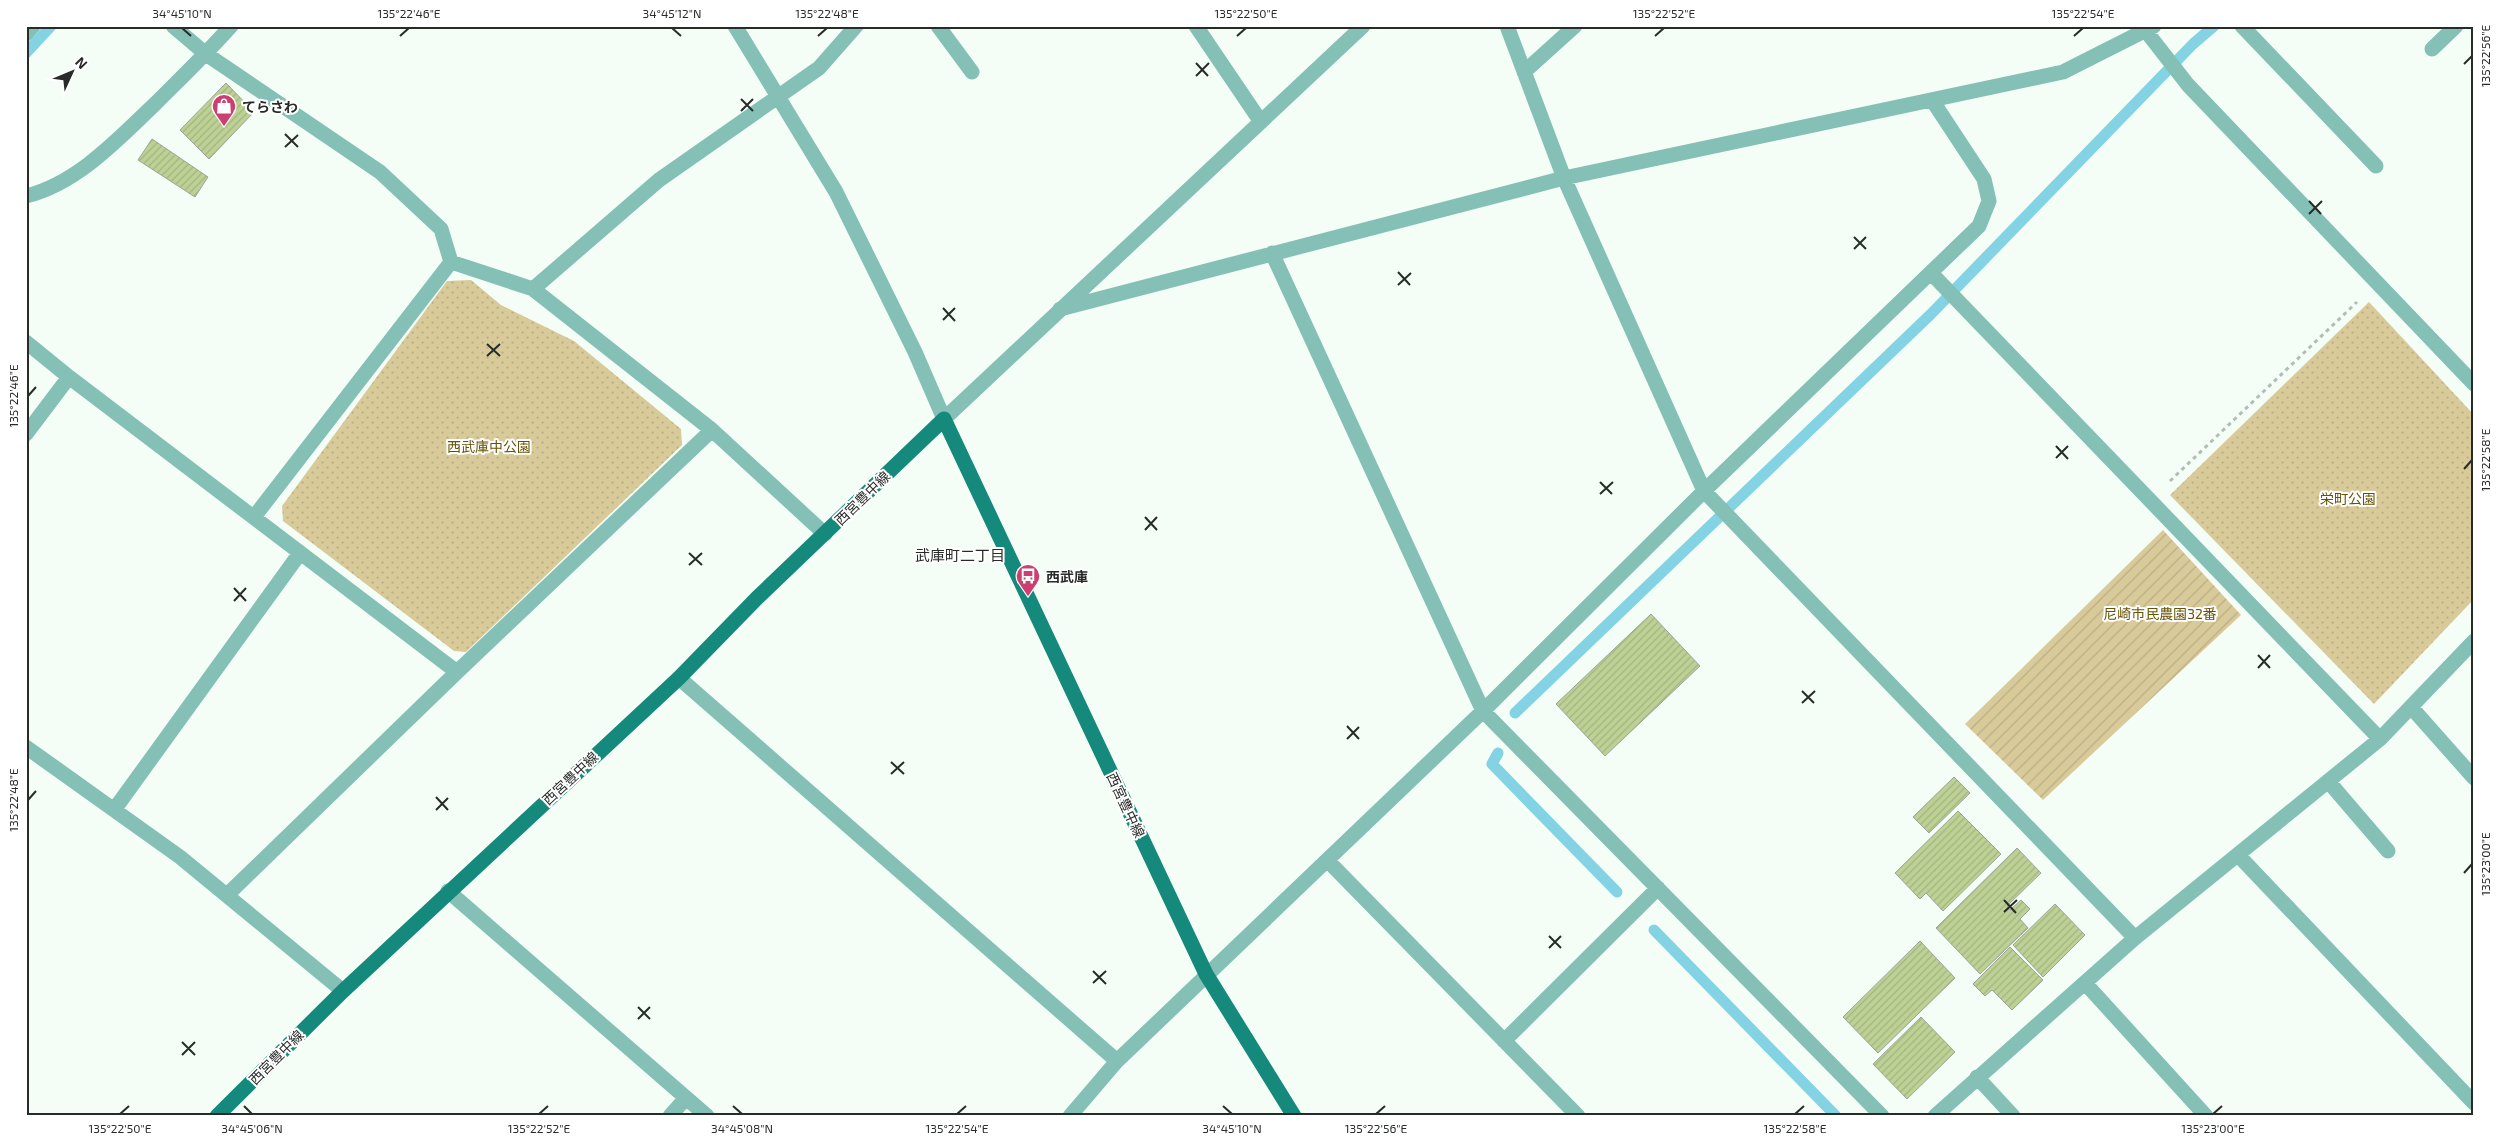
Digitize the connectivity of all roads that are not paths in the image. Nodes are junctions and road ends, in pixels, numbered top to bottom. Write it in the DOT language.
graph roads {
  1 [pos="33,26"];
  2 [pos="173,26"];
  3 [pos="231,26"];
  4 [pos="735,26"];
  5 [pos="856,26"];
  6 [pos="938,26"];
  7 [pos="1196,26"];
  8 [pos="1363,26"];
  9 [pos="1507,26"];
  10 [pos="1576,26"];
  11 [pos="2242,26"];
  12 [pos="2456,26"];
  13 [pos="2147,28"];
  14 [pos="26,34"];
  15 [pos="2432,49"];
  16 [pos="206,54"];
  17 [pos="972,72"];
  18 [pos="1524,72"];
  19 [pos="779,97"];
  20 [pos="1932,100"];
  21 [pos="1261,122"];
  22 [pos="2376,166"];
  23 [pos="1564,178"];
  24 [pos="26,196"];
  25 [pos="1272,253"];
  26 [pos="451,262"];
  27 [pos="1936,278"];
  28 [pos="533,289"];
  29 [pos="1060,309"];
  30 [pos="26,342"];
  31 [pos="69,377"];
  32 [pos="2474,384"];
  33 [pos="944,419"];
  34 [pos="712,430"];
  35 [pos="26,434"];
  36 [pos="1704,491"];
  37 [pos="254,518"];
  38 [pos="824,534"];
  39 [pos="300,553"];
  40 [pos="2474,641"];
  41 [pos="457,672"];
  42 [pos="679,678"];
  43 [pos="2410,707"];
  44 [pos="1483,711"];
  45 [pos="2380,739"];
  46 [pos="26,747"];
  47 [pos="2474,778"];
  48 [pos="2328,781"];
  49 [pos="114,810"];
  50 [pos="2388,851"];
  51 [pos="2238,855"];
  52 [pos="1327,860"];
  53 [pos="1658,888"];
  54 [pos="448,891"];
  55 [pos="227,895"];
  56 [pos="2135,938"];
  57 [pos="1206,974"];
  58 [pos="2085,983"];
  59 [pos="343,991"];
  60 [pos="1504,1040"];
  61 [pos="1117,1061"];
  62 [pos="1977,1077"];
  63 [pos="686,1098"];
  64 [pos="2474,1103"];
  65 [pos="217,1116"];
  66 [pos="670,1116"];
  67 [pos="706,1116"];
  68 [pos="1070,1116"];
  69 [pos="1294,1116"];
  70 [pos="1578,1116"];
  71 [pos="1882,1116"];
  72 [pos="1935,1116"];
  73 [pos="2014,1116"];
  74 [pos="2206,1116"];
  1 -- 14 [label="street"];
  2 -- 16 [label="street"];
  3 -- 16 [label="street"];
  4 -- 19 [label="street"];
  5 -- 19 [label="street"];
  6 -- 17 [label="street"];
  7 -- 21 [label="street"];
  8 -- 21 [label="street"];
  9 -- 18 [label="street"];
  10 -- 18 [label="street"];
  11 -- 22 [label="street"];
  12 -- 15 [label="street"];
  13 -- 20 [label="street"];
  13 -- 32 [label="street"];
  16 -- 24 [label="street"];
  16 -- 26 [label="street"];
  18 -- 23 [label="street"];
  19 -- 28 [label="street"];
  19 -- 33 [label="street"];
  20 -- 23 [label="street"];
  20 -- 27 [label="street"];
  21 -- 29 [label="street"];
  23 -- 25 [label="street"];
  23 -- 36 [label="street"];
  25 -- 29 [label="street"];
  25 -- 44 [label="street"];
  26 -- 28 [label="street"];
  26 -- 37 [label="street"];
  27 -- 36 [label="street"];
  27 -- 45 [label="street"];
  28 -- 34 [label="street"];
  29 -- 33 [label="street"];
  30 -- 31 [label="street"];
  31 -- 35 [label="street"];
  31 -- 37 [label="street"];
  33 -- 38 [label="main road, 西宮豊中線"];
  33 -- 57 [label="main road, 西宮豊中線"];
  34 -- 38 [label="street"];
  34 -- 41 [label="street"];
  36 -- 44 [label="street"];
  36 -- 56 [label="street"];
  37 -- 39 [label="street"];
  38 -- 42 [label="main road, 西宮豊中線"];
  39 -- 41 [label="street"];
  39 -- 49 [label="street"];
  40 -- 43 [label="street"];
  41 -- 55 [label="street"];
  42 -- 54 [label="main road, 西宮豊中線"];
  42 -- 61 [label="street"];
  43 -- 45 [label="street"];
  43 -- 47 [label="street"];
  44 -- 52 [label="street"];
  44 -- 53 [label="street"];
  45 -- 48 [label="street"];
  46 -- 49 [label="street"];
  48 -- 50 [label="street"];
  48 -- 51 [label="street"];
  49 -- 55 [label="street"];
  51 -- 56 [label="street"];
  51 -- 64 [label="street"];
  52 -- 57 [label="street"];
  52 -- 60 [label="street"];
  53 -- 60 [label="street"];
  53 -- 71 [label="street"];
  54 -- 59 [label="main road, 西宮豊中線"];
  54 -- 63 [label="street"];
  55 -- 59 [label="street"];
  56 -- 58 [label="street"];
  57 -- 61 [label="street"];
  57 -- 69 [label="main road, 西宮豊中線"];
  58 -- 62 [label="street"];
  58 -- 74 [label="street"];
  59 -- 65 [label="main road, 西宮豊中線"];
  60 -- 70 [label="street"];
  61 -- 68 [label="street"];
  62 -- 72 [label="street"];
  62 -- 73 [label="street"];
  63 -- 66 [label="street"];
  63 -- 67 [label="street"];
}
